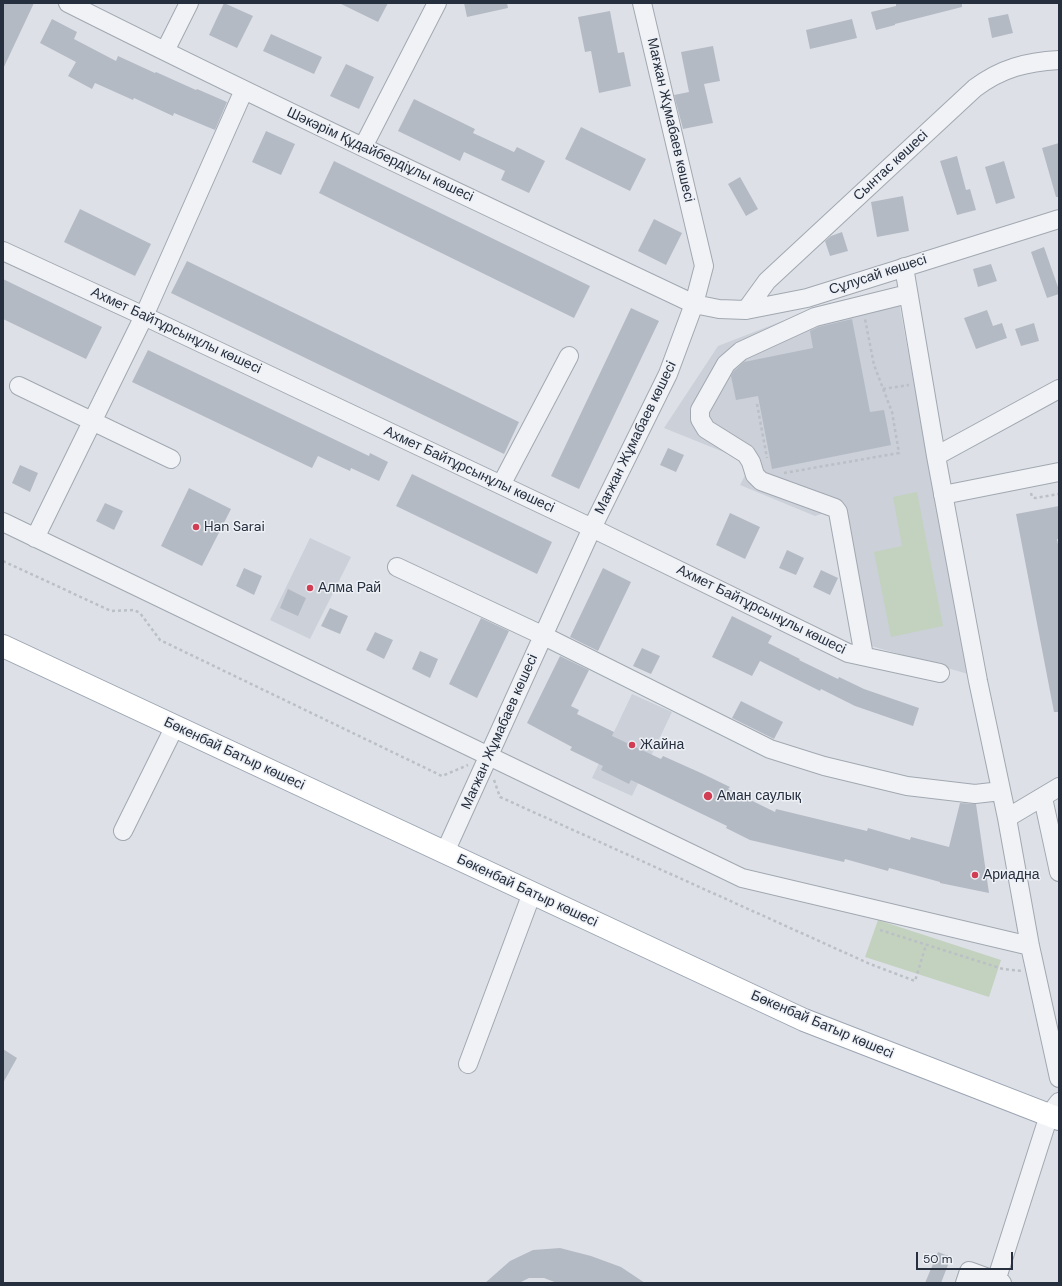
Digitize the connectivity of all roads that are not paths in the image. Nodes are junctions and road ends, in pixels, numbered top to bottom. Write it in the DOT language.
graph roads {
  1 [pos="68,3"];
  2 [pos="189,3"];
  3 [pos="436,3"];
  4 [pos="642,3"];
  5 [pos="165,51"];
  6 [pos="1059,60"];
  7 [pos="244,90"];
  8 [pos="363,147"];
  9 [pos="1059,219"];
  10 [pos="3,251"];
  11 [pos="904,267"];
  12 [pos="908,294"];
  13 [pos="694,304"];
  14 [pos="746,310"];
  15 [pos="144,316"];
  16 [pos="569,356"];
  17 [pos="20,386"];
  18 [pos="1059,389"];
  19 [pos="92,421"];
  20 [pos="936,456"];
  21 [pos="171,459"];
  22 [pos="1059,472"];
  23 [pos="501,485"];
  24 [pos="943,495"];
  25 [pos="3,522"];
  26 [pos="592,528"];
  27 [pos="35,538"];
  28 [pos="397,567"];
  29 [pos="544,636"];
  30 [pos="3,646"];
  31 [pos="864,656"];
  32 [pos="940,673"];
  33 [pos="175,726"];
  34 [pos="489,757"];
  35 [pos="1059,787"];
  36 [pos="1001,791"];
  37 [pos="1043,798"];
  38 [pos="1007,818"];
  39 [pos="123,831"];
  40 [pos="445,852"];
  41 [pos="1059,872"];
  42 [pos="532,893"];
  43 [pos="1030,946"];
  44 [pos="468,1064"];
  45 [pos="1059,1078"];
  46 [pos="1056,1112"];
  47 [pos="999,1282"];
  48 [pos="965,1283"];
  1 -- 5 [label="street, Шәкәрім Құдайбердіұлы көшесі"];
  2 -- 5 [label="street"];
  3 -- 8 [label="street"];
  4 -- 13 [label="street, Мағжан Жұмабаев көшесі"];
  5 -- 7 [label="street, Шәкәрім Құдайбердіұлы көшесі"];
  6 -- 14 [label="street, Сынтас көшесі"];
  7 -- 8 [label="street, Шәкәрім Құдайбердіұлы көшесі"];
  7 -- 15 [label="street"];
  8 -- 13 [label="street, Шәкәрім Құдайбердіұлы көшесі"];
  9 -- 11 [label="street, Сұлусай көшесі"];
  10 -- 15 [label="street, Ахмет Байтұрсынұлы көшесі"];
  11 -- 12 [label="street"];
  11 -- 14 [label="street, Сұлусай көшесі"];
  12 -- 20 [label="street"];
  12 -- 31 [label="street"];
  13 -- 14 [label="street, Сұлусай көшесі"];
  13 -- 26 [label="street, Мағжан Жұмабаев көшесі"];
  15 -- 19 [label="street"];
  15 -- 23 [label="street, Ахмет Байтұрсынұлы көшесі"];
  16 -- 23 [label="street"];
  17 -- 19 [label="street"];
  18 -- 20 [label="street"];
  19 -- 21 [label="street"];
  19 -- 27 [label="street"];
  20 -- 24 [label="street"];
  22 -- 24 [label="street"];
  23 -- 26 [label="street, Ахмет Байтұрсынұлы көшесі"];
  24 -- 36 [label="street"];
  25 -- 27 [label="street"];
  26 -- 29 [label="street, Мағжан Жұмабаев көшесі"];
  26 -- 31 [label="street, Ахмет Байтұрсынұлы көшесі"];
  27 -- 34 [label="street"];
  28 -- 29 [label="street"];
  29 -- 34 [label="street, Мағжан Жұмабаев көшесі"];
  29 -- 36 [label="street"];
  30 -- 33 [label="main road, Бөкенбай Батыр көшесі"];
  31 -- 32 [label="street, Ахмет Байтұрсынұлы көшесі"];
  33 -- 39 [label="street"];
  33 -- 40 [label="main road, Бөкенбай Батыр көшесі"];
  34 -- 40 [label="street, Мағжан Жұмабаев көшесі"];
  34 -- 43 [label="street"];
  35 -- 37 [label="street"];
  36 -- 38 [label="street"];
  37 -- 38 [label="street"];
  37 -- 41 [label="street"];
  38 -- 43 [label="street"];
  40 -- 42 [label="main road, Бөкенбай Батыр көшесі"];
  42 -- 44 [label="street"];
  42 -- 46 [label="main road, Бөкенбай Батыр көшесі"];
  43 -- 45 [label="street"];
  46 -- 47 [label="street"];
  47 -- 48 [label="street"];
}
